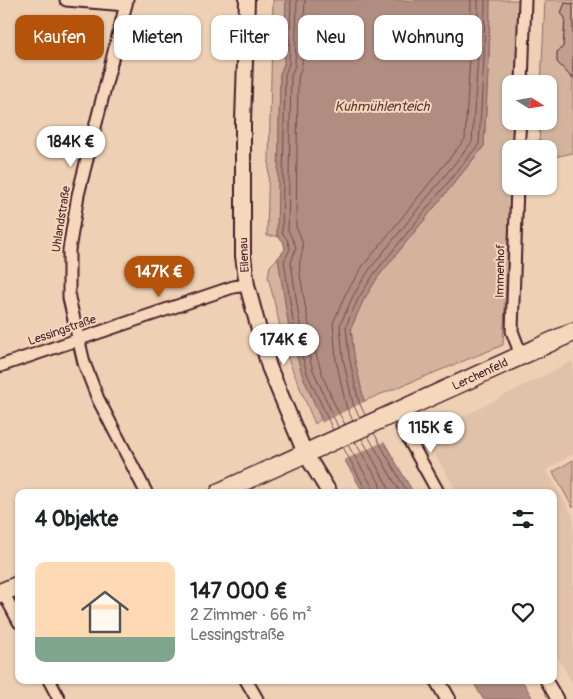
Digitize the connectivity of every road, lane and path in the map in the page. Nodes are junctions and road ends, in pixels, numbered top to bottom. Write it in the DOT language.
graph roads {
  1 [pos="66,0"];
  2 [pos="247,0"];
  3 [pos="525,0"];
  4 [pos="126,3"];
  5 [pos="522,75"];
  6 [pos="517,195"];
  7 [pos="246,285"];
  8 [pos="573,332"];
  9 [pos="78,339"];
  10 [pos="521,355"];
  11 [pos="0,366"];
  12 [pos="402,410"];
  13 [pos="305,453"];
  14 [pos="144,489"];
  15 [pos="227,489"];
  16 [pos="327,489"];
  17 [pos="436,489"];
  18 [pos="7,590"];
  19 [pos="15,611"];
  20 [pos="51,684"];
  21 [pos="248,684"];
  22 [pos="439,684"];
  23 [pos="548,684"];
  24 [pos="59,699"];
  25 [pos="257,699"];
  26 [pos="448,699"];
  27 [pos="557,699"];
  1 -- 4 [label="street"];
  2 -- 7 [label="street, Eilenau"];
  3 -- 5 [label="street"];
  4 -- 9 [label="street, Uhlandstraße"];
  6 -- 10 [label="street, Immenhof"];
  7 -- 9 [label="street, Lessingstraße"];
  7 -- 13 [label="street, Eilenau"];
  8 -- 10 [label="main road, Lerchenfeld"];
  9 -- 11 [label="street, Lessingstraße"];
  9 -- 14 [label="street, Uhlandstraße"];
  10 -- 12 [label="main road, Lerchenfeld"];
  12 -- 13 [label="main road, Lerchenfeld"];
  12 -- 17 [label="street"];
  13 -- 15 [label="main road, Lerchenfeld"];
  13 -- 16 [label="street, Eilenau"];
  18 -- 19 [label="street"];
  20 -- 24 [label="street"];
  21 -- 25 [label="street"];
  22 -- 26 [label="street"];
  23 -- 27 [label="street"];
}
